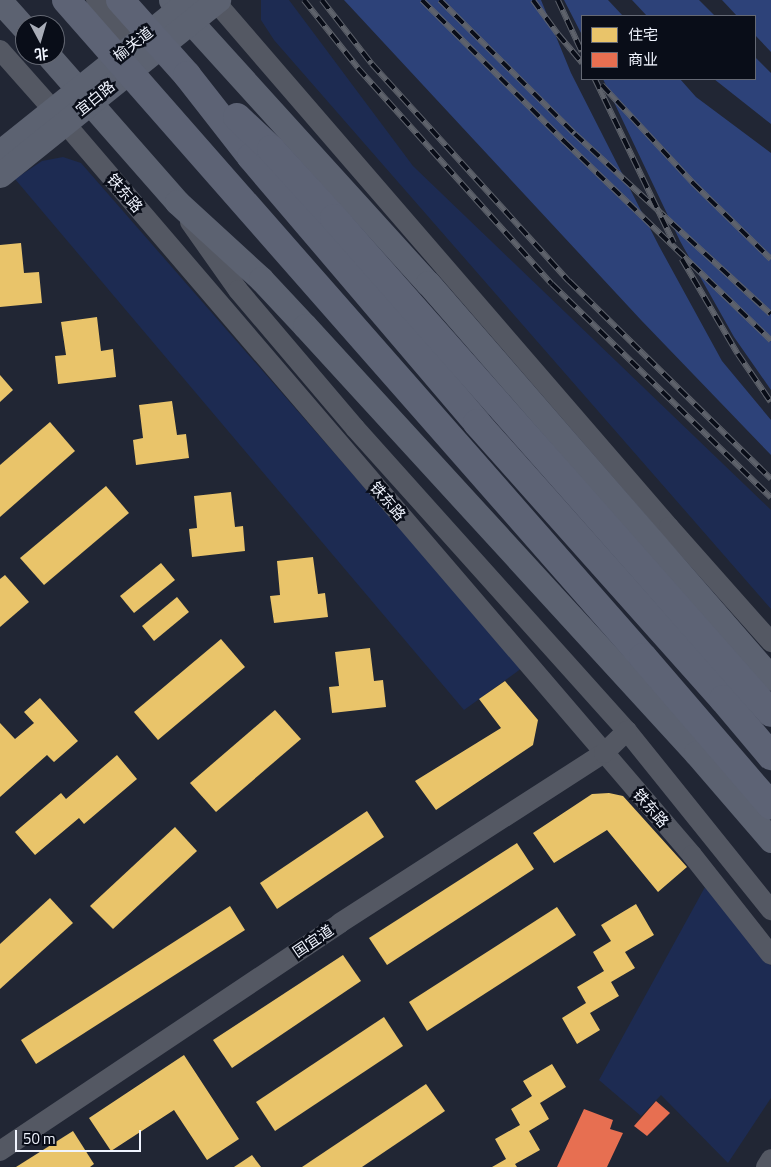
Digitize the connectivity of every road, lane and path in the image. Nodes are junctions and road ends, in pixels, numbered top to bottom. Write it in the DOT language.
graph roads {
  1 [pos="66,0"];
  2 [pos="96,0"];
  3 [pos="120,0"];
  4 [pos="0,1"];
  5 [pos="216,1"];
  6 [pos="182,7"];
  7 [pos="15,18"];
  8 [pos="134,42"];
  9 [pos="0,50"];
  10 [pos="57,65"];
  11 [pos="187,75"];
  12 [pos="83,96"];
  13 [pos="58,115"];
  14 [pos="0,152"];
  15 [pos="0,175"];
  16 [pos="177,202"];
  17 [pos="771,642"];
  18 [pos="771,678"];
  19 [pos="771,713"];
  20 [pos="627,731"];
  21 [pos="604,753"];
  22 [pos="771,756"];
  23 [pos="771,806"];
  24 [pos="771,840"];
  25 [pos="771,910"];
  26 [pos="771,955"];
  27 [pos="0,1151"];
  28 [pos="771,1159"];
  29 [pos="766,1167"];
  1 -- 23 [label="highway"];
  2 -- 8 [label="street"];
  3 -- 11 [label="highway"];
  4 -- 7 [label="main road"];
  5 -- 6 [label="main road, 榆关道"];
  5 -- 17 [label="street"];
  6 -- 8 [label="main road, 榆关道"];
  6 -- 12 [label="main road, 宜白路"];
  6 -- 18 [label="main road"];
  8 -- 12 [label="main road, 榆关道"];
  9 -- 13 [label="street, 铁东路"];
  10 -- 12 [label="main road, 铁东路"];
  11 -- 19 [label="highway"];
  11 -- 22 [label="highway"];
  12 -- 13 [label="main road, 宜白路"];
  12 -- 16 [label="main road, 铁东路"];
  13 -- 14 [label="main road, 宜白路"];
  13 -- 15 [label="main road, 宜白路"];
  13 -- 21 [label="street, 铁东路"];
  16 -- 20 [label="street, 铁东路"];
  16 -- 24 [label="main road"];
  20 -- 21 [label="street, 国宜道"];
  20 -- 25 [label="street, 铁东路"];
  21 -- 26 [label="street, 铁东路"];
  21 -- 27 [label="street, 国宜道"];
  28 -- 29 [label="street"];
}
